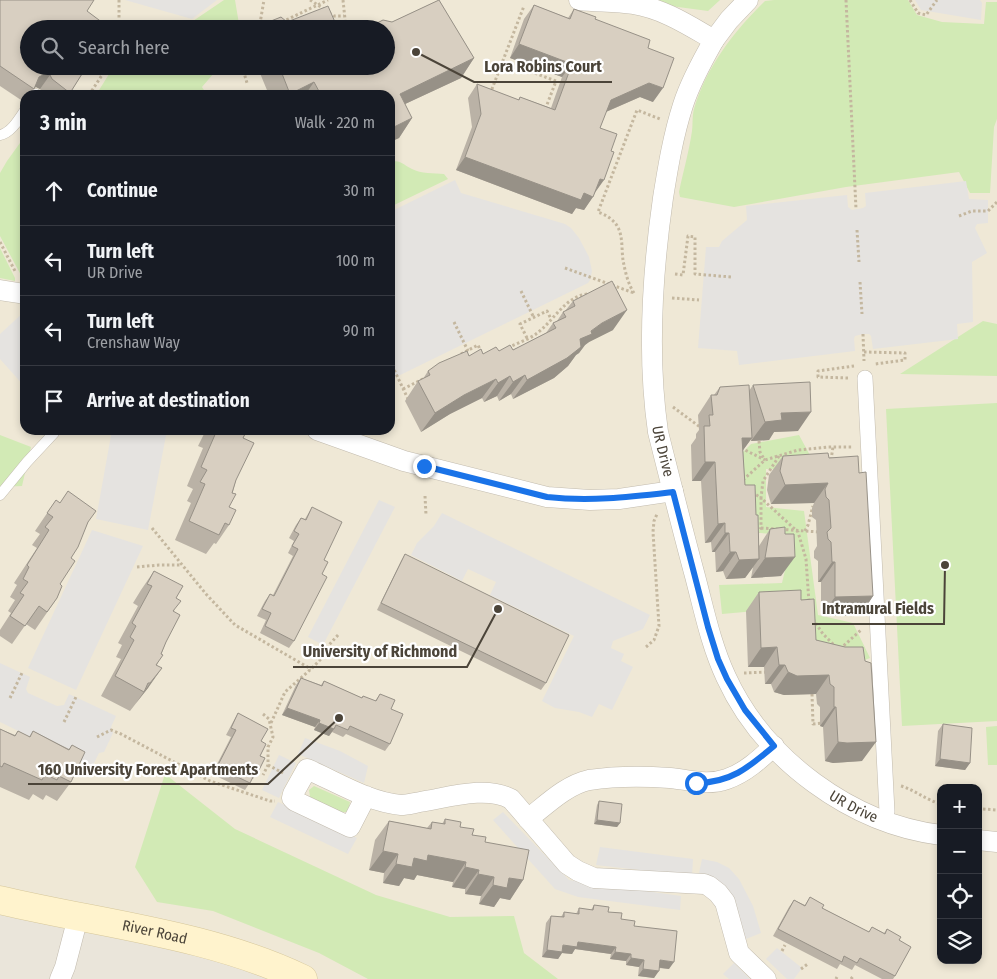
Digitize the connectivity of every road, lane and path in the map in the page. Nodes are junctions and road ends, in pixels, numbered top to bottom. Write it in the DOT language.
graph roads {
  1 [pos="119,0"];
  2 [pos="264,0"];
  3 [pos="310,0"];
  4 [pos="328,0"];
  5 [pos="343,0"];
  6 [pos="579,0"];
  7 [pos="748,0"];
  8 [pos="846,0"];
  9 [pos="910,0"];
  10 [pos="936,0"];
  11 [pos="318,6"];
  12 [pos="524,6"];
  13 [pos="344,16"];
  14 [pos="119,20"];
  15 [pos="261,20"];
  16 [pos="287,20"];
  17 [pos="345,20"];
  18 [pos="714,40"];
  19 [pos="502,61"];
  20 [pos="102,75"];
  21 [pos="245,75"];
  22 [pos="247,83"];
  23 [pos="92,90"];
  24 [pos="499,98"];
  25 [pos="543,115"];
  26 [pos="20,117"];
  27 [pos="665,121"];
  28 [pos="0,135"];
  29 [pos="997,203"];
  30 [pos="856,209"];
  31 [pos="959,216"];
  32 [pos="857,230"];
  33 [pos="0,242"];
  34 [pos="859,262"];
  35 [pos="565,268"];
  36 [pos="14,270"];
  37 [pos="675,274"];
  38 [pos="731,277"];
  39 [pos="860,282"];
  40 [pos="608,284"];
  41 [pos="0,290"];
  42 [pos="605,290"];
  43 [pos="521,291"];
  44 [pos="20,293"];
  45 [pos="591,294"];
  46 [pos="634,294"];
  47 [pos="639,296"];
  48 [pos="672,298"];
  49 [pos="699,300"];
  50 [pos="862,314"];
  51 [pos="534,318"];
  52 [pos="551,319"];
  53 [pos="454,322"];
  54 [pos="863,334"];
  55 [pos="527,338"];
  56 [pos="468,351"];
  57 [pos="501,351"];
  58 [pos="457,356"];
  59 [pos="484,359"];
  60 [pos="864,362"];
  61 [pos="395,372"];
  62 [pos="429,376"];
  63 [pos="865,378"];
  64 [pos="403,389"];
  65 [pos="408,399"];
  66 [pos="667,408"];
  67 [pos="704,430"];
  68 [pos="52,435"];
  69 [pos="331,435"];
  70 [pos="759,441"];
  71 [pos="734,444"];
  72 [pos="833,447"];
  73 [pos="860,447"];
  74 [pos="779,456"];
  75 [pos="765,460"];
  76 [pos="829,463"];
  77 [pos="738,485"];
  78 [pos="748,490"];
  79 [pos="673,492"];
  80 [pos="0,496"];
  81 [pos="425,496"];
  82 [pos="761,498"];
  83 [pos="813,505"];
  84 [pos="426,515"];
  85 [pos="656,515"];
  86 [pos="152,528"];
  87 [pos="761,528"];
  88 [pos="783,529"];
  89 [pos="804,531"];
  90 [pos="798,532"];
  91 [pos="823,532"];
  92 [pos="756,534"];
  93 [pos="779,538"];
  94 [pos="182,565"];
  95 [pos="137,567"];
  96 [pos="810,610"];
  97 [pos="811,615"];
  98 [pos="877,616"];
  99 [pos="339,634"];
  100 [pos="646,647"];
  101 [pos="839,649"];
  102 [pos="834,654"];
  103 [pos="846,654"];
  104 [pos="311,669"];
  105 [pos="770,671"];
  106 [pos="22,673"];
  107 [pos="743,673"];
  108 [pos="812,694"];
  109 [pos="76,697"];
  110 [pos="10,698"];
  111 [pos="262,714"];
  112 [pos="64,722"];
  113 [pos="271,723"];
  114 [pos="824,723"];
  115 [pos="97,737"];
  116 [pos="774,746"];
  117 [pos="268,765"];
  118 [pos="274,768"];
  119 [pos="263,776"];
  120 [pos="886,785"];
  121 [pos="366,796"];
  122 [pos="278,801"];
  123 [pos="937,802"];
  124 [pos="983,809"];
  125 [pos="997,810"];
  126 [pos="887,812"];
  127 [pos="528,819"];
  128 [pos="937,834"];
  129 [pos="982,840"];
  130 [pos="997,842"];
  131 [pos="0,900"];
  132 [pos="78,917"];
  133 [pos="785,945"];
  134 [pos="782,951"];
  135 [pos="809,962"];
  136 [pos="800,968"];
  137 [pos="854,975"];
  138 [pos="60,979"];
  139 [pos="303,979"];
  140 [pos="766,979"];
  141 [pos="852,979"];
  1 -- 14 [label="path"];
  2 -- 15 [label="path"];
  3 -- 11 [label="path"];
  4 -- 11 [label="path"];
  5 -- 13 [label="path"];
  6 -- 18 [label="street"];
  7 -- 18 [label="street, UR Drive"];
  8 -- 30 [label="path"];
  9 -- 10 [label="path"];
  11 -- 13 [label="path"];
  11 -- 16 [label="path"];
  12 -- 19 [label="path"];
  13 -- 17 [label="path"];
  18 -- 79 [label="street, UR Drive"];
  19 -- 24 [label="path"];
  19 -- 25 [label="path"];
  20 -- 23 [label="path"];
  21 -- 22 [label="path"];
  26 -- 28 [label="lane"];
  27 -- 46 [label="path"];
  29 -- 31 [label="path"];
  32 -- 34 [label="path"];
  33 -- 36 [label="path"];
  35 -- 40 [label="path"];
  37 -- 38 [label="path"];
  39 -- 50 [label="path"];
  40 -- 42 [label="path"];
  40 -- 46 [label="path"];
  41 -- 44 [label="street"];
  43 -- 51 [label="path"];
  45 -- 52 [label="path"];
  46 -- 47 [label="path"];
  48 -- 49 [label="path"];
  51 -- 52 [label="path"];
  51 -- 55 [label="path"];
  52 -- 55 [label="path"];
  53 -- 56 [label="path"];
  54 -- 60 [label="path"];
  55 -- 57 [label="path"];
  56 -- 58 [label="path"];
  56 -- 59 [label="path"];
  61 -- 64 [label="path"];
  62 -- 64 [label="path"];
  63 -- 98 [label="street"];
  64 -- 65 [label="path"];
  66 -- 67 [label="path"];
  68 -- 80 [label="lane"];
  69 -- 79 [label="street"];
  70 -- 75 [label="path"];
  71 -- 75 [label="path"];
  72 -- 73 [label="path"];
  72 -- 74 [label="path"];
  72 -- 76 [label="path"];
  74 -- 75 [label="path"];
  74 -- 82 [label="path"];
  75 -- 77 [label="path"];
  78 -- 82 [label="path"];
  79 -- 116 [label="street, UR Drive"];
  81 -- 84 [label="path"];
  82 -- 87 [label="path"];
  82 -- 90 [label="path"];
  83 -- 89 [label="path"];
  85 -- 100 [label="path"];
  86 -- 94 [label="path"];
  87 -- 88 [label="path"];
  87 -- 92 [label="path"];
  88 -- 90 [label="path"];
  88 -- 93 [label="path"];
  89 -- 90 [label="path"];
  89 -- 91 [label="path"];
  90 -- 96 [label="path"];
  94 -- 95 [label="path"];
  94 -- 104 [label="path"];
  97 -- 101 [label="path"];
  98 -- 101 [label="path"];
  98 -- 120 [label="street"];
  99 -- 104 [label="path"];
  101 -- 102 [label="path"];
  101 -- 103 [label="path"];
  104 -- 113 [label="path"];
  105 -- 107 [label="path"];
  106 -- 110 [label="path"];
  108 -- 114 [label="path"];
  109 -- 112 [label="path"];
  111 -- 113 [label="path"];
  113 -- 117 [label="path"];
  115 -- 122 [label="path"];
  116 -- 127 [label="street"];
  116 -- 128 [label="street, UR Drive"];
  117 -- 118 [label="path"];
  117 -- 119 [label="path"];
  120 -- 123 [label="path"];
  120 -- 126 [label="street"];
  121 -- 127 [label="street"];
  124 -- 125 [label="path"];
  127 -- 140 [label="street"];
  129 -- 130 [label="street"];
  131 -- 132 [label="main road, River Road"];
  132 -- 138 [label="street"];
  132 -- 139 [label="main road, River Road"];
  133 -- 134 [label="path"];
  135 -- 136 [label="path"];
  137 -- 141 [label="path"];
}
